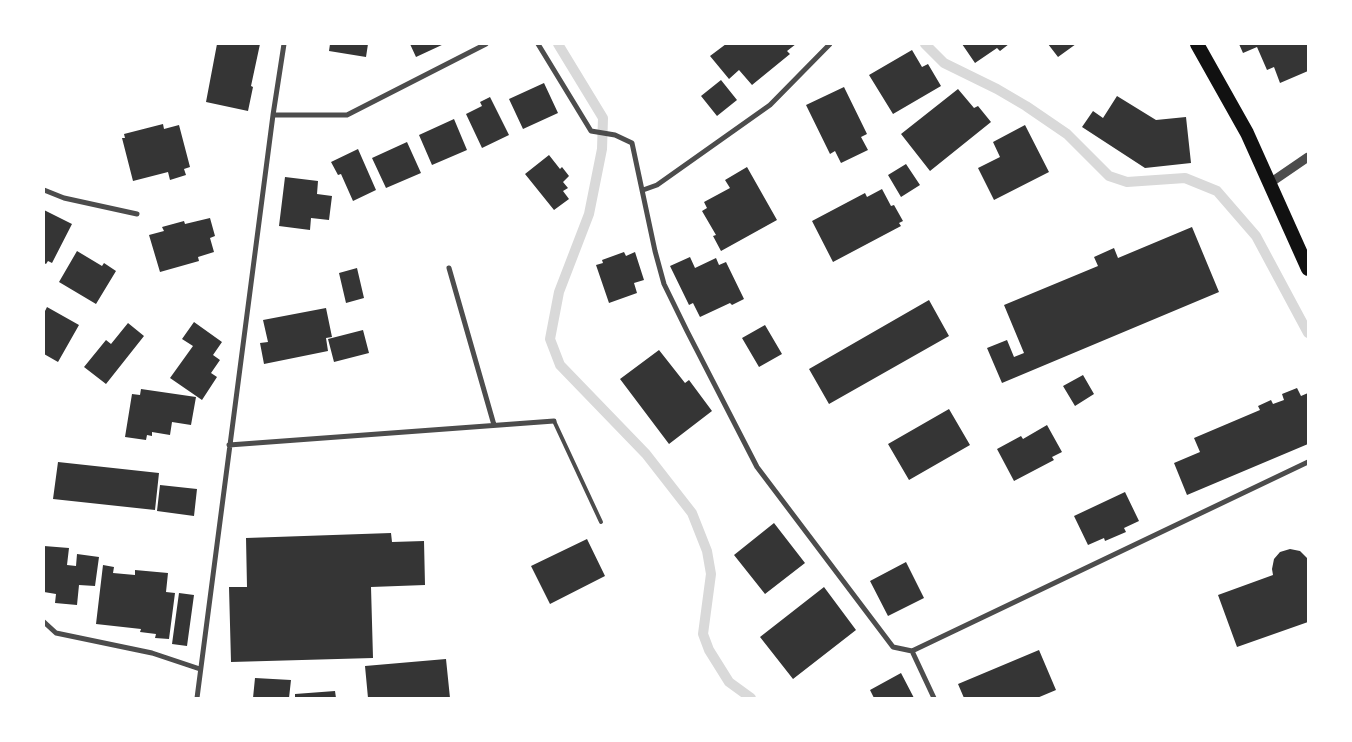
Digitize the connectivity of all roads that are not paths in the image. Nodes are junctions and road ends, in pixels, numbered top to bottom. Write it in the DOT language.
graph roads {
  1 [pos="284,44"];
  2 [pos="486,44"];
  3 [pos="538,44"];
  4 [pos="830,44"];
  5 [pos="1197,44"];
  6 [pos="273,114"];
  7 [pos="1308,157"];
  8 [pos="1270,183"];
  9 [pos="44,190"];
  10 [pos="643,190"];
  11 [pos="137,214"];
  12 [pos="449,268"];
  13 [pos="1308,269"];
  14 [pos="554,421"];
  15 [pos="494,425"];
  16 [pos="230,445"];
  17 [pos="1308,462"];
  18 [pos="600,522"];
  19 [pos="44,622"];
  20 [pos="912,651"];
  21 [pos="200,669"];
  22 [pos="197,698"];
  23 [pos="934,698"];
  1 -- 6 [label="street"];
  2 -- 6 [label="street"];
  3 -- 10 [label="street"];
  4 -- 10 [label="street"];
  5 -- 8 [label="highway"];
  6 -- 16 [label="street"];
  7 -- 8 [label="street"];
  8 -- 13 [label="highway"];
  9 -- 11 [label="street"];
  10 -- 20 [label="street"];
  12 -- 15 [label="street"];
  14 -- 15 [label="street"];
  14 -- 18 [label="lane"];
  15 -- 16 [label="street"];
  16 -- 21 [label="street"];
  17 -- 20 [label="street"];
  19 -- 21 [label="street"];
  20 -- 23 [label="street"];
  21 -- 22 [label="street"];
}
